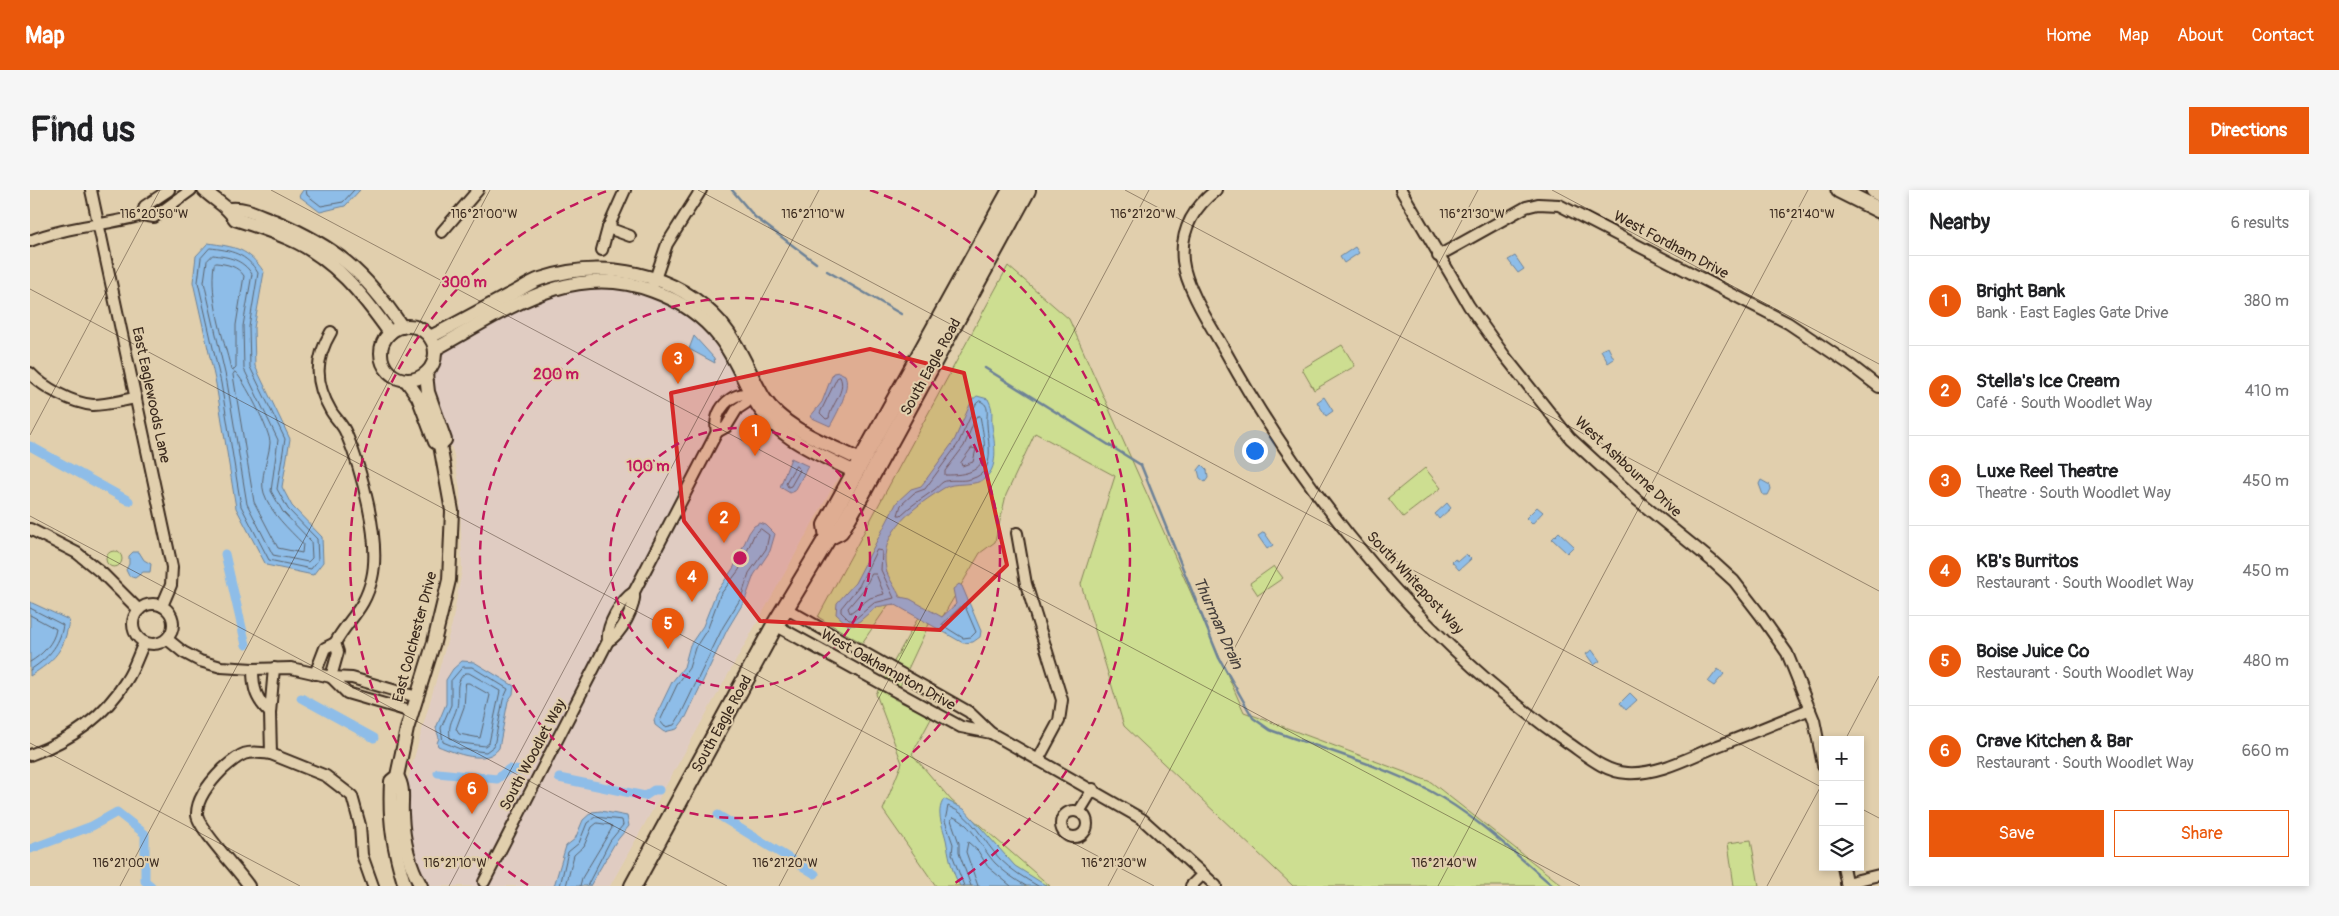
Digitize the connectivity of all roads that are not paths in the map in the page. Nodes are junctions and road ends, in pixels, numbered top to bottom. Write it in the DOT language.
graph roads {
  1 [pos="91,190"];
  2 [pos="169,190"];
  3 [pos="191,190"];
  4 [pos="204,190"];
  5 [pos="478,190"];
  6 [pos="625,190"];
  7 [pos="1027,190"];
  8 [pos="1216,190"];
  9 [pos="1401,190"];
  10 [pos="1839,190"];
  11 [pos="1874,190"];
  12 [pos="697,192"];
  13 [pos="1879,193"];
  14 [pos="1007,196"];
  15 [pos="230,209"];
  16 [pos="1879,210"];
  17 [pos="142,215"];
  18 [pos="99,225"];
  19 [pos="608,228"];
  20 [pos="442,232"];
  21 [pos="630,236"];
  22 [pos="30,241"];
  23 [pos="602,250"];
  24 [pos="1438,256"];
  25 [pos="653,285"];
  26 [pos="402,327"];
  27 [pos="331,332"];
  28 [pos="390,333"];
  29 [pos="430,337"];
  30 [pos="943,346"];
  31 [pos="435,349"];
  32 [pos="923,349"];
  33 [pos="30,374"];
  34 [pos="426,374"];
  35 [pos="406,380"];
  36 [pos="1879,388"];
  37 [pos="756,392"];
  38 [pos="136,398"];
  39 [pos="440,445"];
  40 [pos="858,467"];
  41 [pos="864,488"];
  42 [pos="30,529"];
  43 [pos="1016,533"];
  44 [pos="828,537"];
  45 [pos="162,606"];
  46 [pos="785,608"];
  47 [pos="139,610"];
  48 [pos="775,625"];
  49 [pos="167,639"];
  50 [pos="144,643"];
  51 [pos="335,643"];
  52 [pos="274,668"];
  53 [pos="254,669"];
  54 [pos="315,674"];
  55 [pos="330,678"];
  56 [pos="417,697"];
  57 [pos="1810,709"];
  58 [pos="412,712"];
  59 [pos="270,713"];
  60 [pos="990,733"];
  61 [pos="1819,746"];
  62 [pos="30,754"];
  63 [pos="271,754"];
  64 [pos="1038,760"];
  65 [pos="397,776"];
  66 [pos="1093,789"];
  67 [pos="1080,812"];
  68 [pos="1844,871"];
  69 [pos="1203,874"];
  70 [pos="1879,876"];
  71 [pos="1846,884"];
  72 [pos="481,885"];
  73 [pos="249,886"];
  74 [pos="373,886"];
  75 [pos="405,886"];
  76 [pos="421,886"];
  77 [pos="633,886"];
  78 [pos="1192,886"];
  79 [pos="1216,886"];
  1 -- 18 [label="street, East Eaglewoods Lane"];
  2 -- 17 [label="street"];
  3 -- 17 [label="street"];
  4 -- 15 [label="street"];
  5 -- 20 [label="street"];
  6 -- 19 [label="street"];
  7 -- 30 [label="highway, South Eagle Road"];
  8 -- 57 [label="street, South Whitepost Way"];
  9 -- 24 [label="street, West Ashbourne Drive"];
  10 -- 16 [label="main road"];
  11 -- 13 [label="main road"];
  12 -- 25 [label="street"];
  14 -- 30 [label="highway"];
  14 -- 32 [label="highway, South Eagle Road"];
  15 -- 26 [label="street"];
  15 -- 28 [label="street"];
  17 -- 18 [label="street"];
  18 -- 22 [label="street"];
  18 -- 38 [label="street, East Eaglewoods Lane"];
  19 -- 21 [label="street"];
  19 -- 23 [label="street"];
  24 -- 36 [label="street, West Fordham Drive"];
  24 -- 57 [label="street, West Ashbourne Drive"];
  25 -- 29 [label="street"];
  25 -- 31 [label="street"];
  25 -- 37 [label="street"];
  26 -- 28 [label="street"];
  26 -- 29 [label="street"];
  27 -- 51 [label="street"];
  28 -- 35 [label="street"];
  29 -- 31 [label="street"];
  30 -- 41 [label="highway, South Eagle Road"];
  31 -- 34 [label="street"];
  32 -- 40 [label="highway, South Eagle Road"];
  32 -- 41 [label="highway"];
  33 -- 38 [label="street"];
  34 -- 35 [label="street"];
  34 -- 39 [label="street, East Colchester Drive"];
  35 -- 39 [label="street, East Colchester Drive"];
  37 -- 40 [label="street"];
  37 -- 72 [label="street, South Woodlet Way"];
  38 -- 45 [label="street, East Eaglewoods Lane"];
  39 -- 56 [label="street, East Colchester Drive"];
  40 -- 44 [label="highway, South Eagle Road"];
  41 -- 44 [label="highway, South Eagle Road"];
  42 -- 47 [label="street"];
  43 -- 64 [label="street"];
  44 -- 46 [label="highway, South Eagle Road"];
  45 -- 47 [label="street"];
  45 -- 49 [label="street"];
  46 -- 48 [label="highway, South Eagle Road"];
  46 -- 60 [label="street, West Oakhampton Drive"];
  47 -- 50 [label="street"];
  48 -- 60 [label="street, West Oakhampton Drive"];
  48 -- 77 [label="highway, South Eagle Road"];
  49 -- 50 [label="street"];
  49 -- 53 [label="street"];
  50 -- 62 [label="street"];
  51 -- 54 [label="street"];
  51 -- 55 [label="street"];
  52 -- 53 [label="street"];
  52 -- 54 [label="street"];
  52 -- 59 [label="street"];
  53 -- 59 [label="street"];
  54 -- 55 [label="street"];
  55 -- 56 [label="street"];
  55 -- 58 [label="street"];
  56 -- 58 [label="street, East Colchester Drive"];
  57 -- 61 [label="street, West Ashbourne Drive"];
  58 -- 65 [label="street, East Colchester Drive"];
  59 -- 63 [label="street"];
  60 -- 64 [label="street, West Oakhampton Drive"];
  63 -- 73 [label="street"];
  63 -- 74 [label="street"];
  64 -- 66 [label="street, West Oakhampton Drive"];
  65 -- 75 [label="street, East Colchester Drive"];
  65 -- 76 [label="street, East Colchester Drive"];
  66 -- 67 [label="street"];
  66 -- 69 [label="street, West Oakhampton Drive"];
  68 -- 71 [label="street"];
  69 -- 78 [label="street"];
  69 -- 79 [label="street, West Oakhampton Drive"];
  70 -- 71 [label="street"];
}
